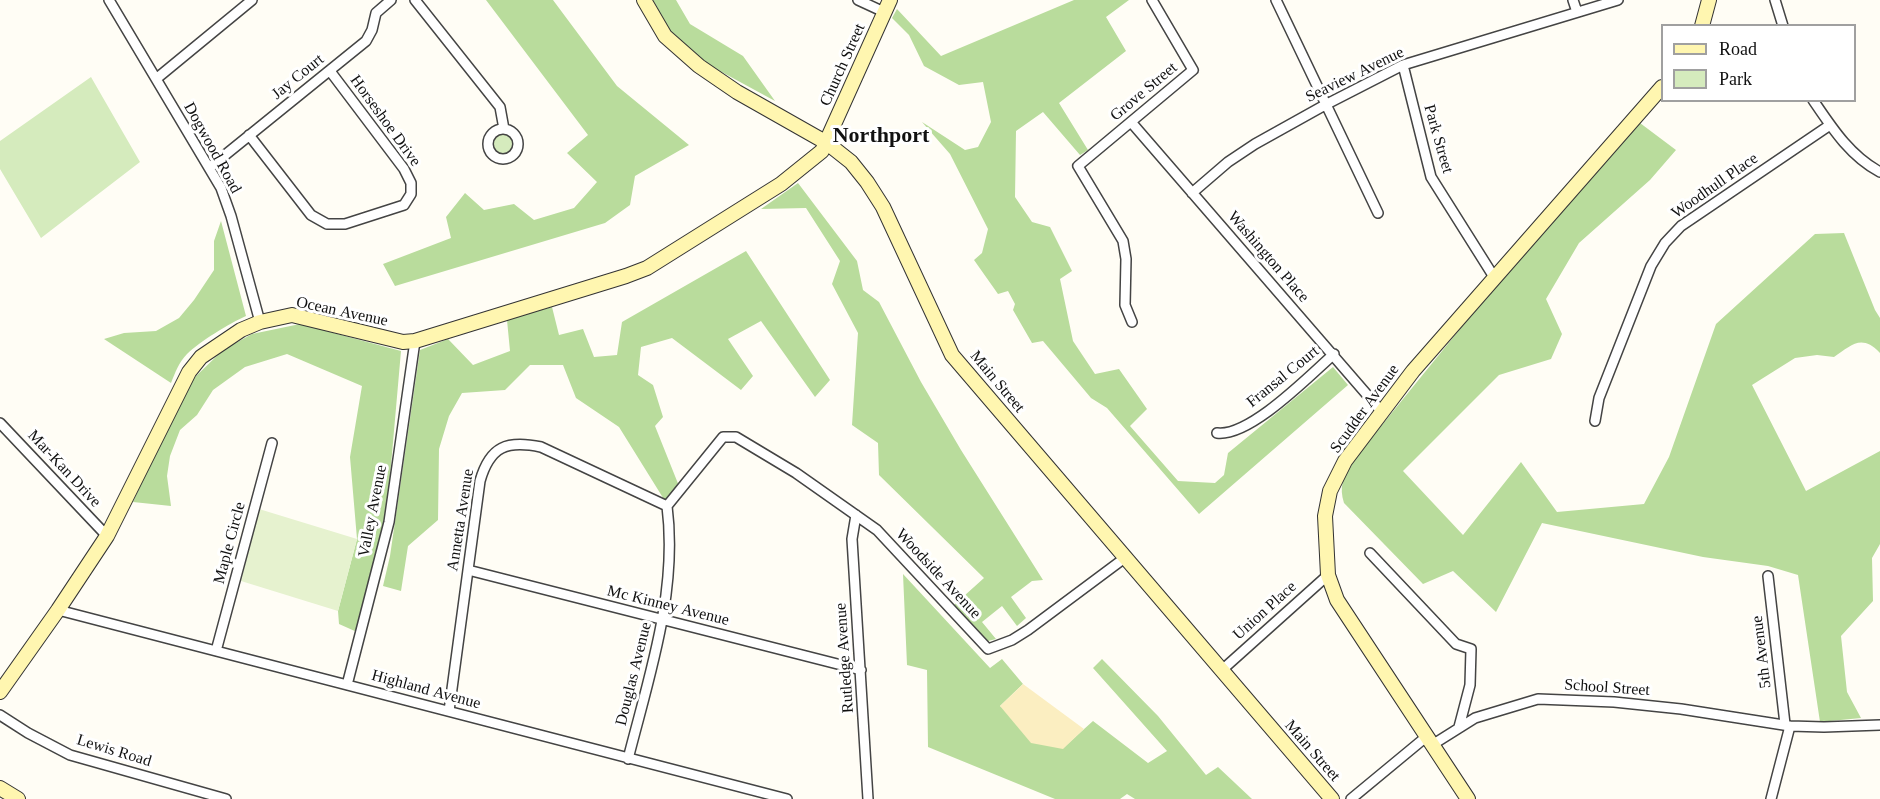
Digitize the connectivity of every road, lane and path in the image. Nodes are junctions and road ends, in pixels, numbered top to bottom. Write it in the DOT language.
graph roads {
  1 [pos="109,0"];
  2 [pos="252,0"];
  3 [pos="391,0"];
  4 [pos="416,0"];
  5 [pos="644,0"];
  6 [pos="858,0"];
  7 [pos="1152,0"];
  8 [pos="1276,0"];
  9 [pos="1573,0"];
  10 [pos="1618,0"];
  11 [pos="1709,0"];
  12 [pos="1775,0"];
  13 [pos="887,6"];
  14 [pos="1576,12"];
  15 [pos="1703,24"];
  16 [pos="1782,24"];
  17 [pos="1403,65"];
  18 [pos="330,71"];
  19 [pos="156,80"];
  20 [pos="1661,88"];
  21 [pos="1814,102"];
  22 [pos="1325,105"];
  23 [pos="1131,122"];
  24 [pos="1830,125"];
  25 [pos="504,129"];
  26 [pos="249,135"];
  27 [pos="827,143"];
  28 [pos="210,168"];
  29 [pos="1880,172"];
  30 [pos="1192,193"];
  31 [pos="1378,213"];
  32 [pos="1494,277"];
  33 [pos="260,322"];
  34 [pos="1132,322"];
  35 [pos="415,341"];
  36 [pos="1334,354"];
  37 [pos="1382,412"];
  38 [pos="1595,421"];
  39 [pos="0,423"];
  40 [pos="1217,433"];
  41 [pos="272,443"];
  42 [pos="667,506"];
  43 [pos="856,515"];
  44 [pos="107,536"];
  45 [pos="1370,553"];
  46 [pos="1126,557"];
  47 [pos="468,570"];
  48 [pos="1328,575"];
  49 [pos="1768,576"];
  50 [pos="58,610"];
  51 [pos="663,620"];
  52 [pos="216,651"];
  53 [pos="861,670"];
  54 [pos="1222,670"];
  55 [pos="347,685"];
  56 [pos="0,692"];
  57 [pos="449,711"];
  58 [pos="0,715"];
  59 [pos="1787,725"];
  60 [pos="1880,725"];
  61 [pos="1459,727"];
  62 [pos="1429,741"];
  63 [pos="628,759"];
  64 [pos="0,788"];
  65 [pos="18,799"];
  66 [pos="226,799"];
  67 [pos="787,799"];
  68 [pos="868,799"];
  69 [pos="1332,799"];
  70 [pos="1351,799"];
  71 [pos="1468,799"];
  72 [pos="1771,799"];
  1 -- 19 [label="street, Dogwood Road"];
  2 -- 19 [label="street"];
  3 -- 18 [label="street, Jay Court"];
  4 -- 25 [label="street"];
  5 -- 27 [label="main road, Main Street"];
  6 -- 13 [label="street"];
  7 -- 23 [label="street, Grove Street"];
  8 -- 22 [label="street"];
  9 -- 14 [label="street"];
  10 -- 14 [label="street, Seaview Avenue"];
  11 -- 15 [label="main road"];
  12 -- 16 [label="street"];
  13 -- 27 [label="main road, Church Street"];
  14 -- 17 [label="street, Seaview Avenue"];
  17 -- 22 [label="street, Seaview Avenue"];
  17 -- 32 [label="street, Park Street"];
  18 -- 26 [label="street, Jay Court"];
  18 -- 26 [label="street, Horseshoe Drive"];
  19 -- 28 [label="street, Dogwood Road"];
  20 -- 32 [label="main road, Scudder Avenue"];
  21 -- 24 [label="street"];
  22 -- 30 [label="street, Seaview Avenue"];
  22 -- 31 [label="street"];
  23 -- 30 [label="street, Washington Place"];
  23 -- 34 [label="street, Grove Street"];
  24 -- 29 [label="street"];
  24 -- 38 [label="street, Woodhull Place"];
  26 -- 28 [label="street, Jay Court"];
  27 -- 35 [label="main road, Ocean Avenue"];
  27 -- 46 [label="main road, Main Street"];
  28 -- 33 [label="street, Dogwood Road"];
  30 -- 36 [label="street, Washington Place"];
  32 -- 37 [label="main road, Scudder Avenue"];
  33 -- 35 [label="main road, Ocean Avenue"];
  33 -- 44 [label="main road, Ocean Avenue"];
  35 -- 55 [label="street, Valley Avenue"];
  36 -- 37 [label="street, Washington Place"];
  36 -- 40 [label="street, Fransal Court"];
  37 -- 48 [label="main road, Scudder Avenue"];
  39 -- 44 [label="street, Mar-Kan Drive"];
  41 -- 52 [label="street, Maple Circle"];
  42 -- 43 [label="street, Woodside Avenue"];
  42 -- 47 [label="street, Annetta Avenue"];
  42 -- 51 [label="street, Douglas Avenue"];
  43 -- 46 [label="street, Woodside Avenue"];
  43 -- 53 [label="street, Rutledge Avenue"];
  44 -- 50 [label="main road, Ocean Avenue"];
  45 -- 61 [label="street"];
  46 -- 54 [label="main road, Main Street"];
  47 -- 51 [label="street, Mc Kinney Avenue"];
  47 -- 57 [label="street, Annetta Avenue"];
  48 -- 54 [label="street, Union Place"];
  48 -- 62 [label="main road, Scudder Avenue"];
  49 -- 59 [label="street, 5th Avenue"];
  50 -- 52 [label="street, Highland Avenue"];
  50 -- 56 [label="main road, Ocean Avenue"];
  51 -- 53 [label="street, Mc Kinney Avenue"];
  51 -- 63 [label="street, Douglas Avenue"];
  52 -- 55 [label="street, Highland Avenue"];
  53 -- 68 [label="street, Rutledge Avenue"];
  54 -- 69 [label="main road, Main Street"];
  55 -- 57 [label="street, Highland Avenue"];
  57 -- 63 [label="street, Highland Avenue"];
  58 -- 66 [label="street, Lewis Road"];
  59 -- 60 [label="street, School Street"];
  59 -- 61 [label="street, School Street"];
  59 -- 72 [label="street, 5th Avenue"];
  61 -- 62 [label="street, School Street"];
  62 -- 70 [label="street, School Street"];
  62 -- 71 [label="main road, Scudder Avenue"];
  63 -- 67 [label="street, Highland Avenue"];
  64 -- 65 [label="main road"];
}
